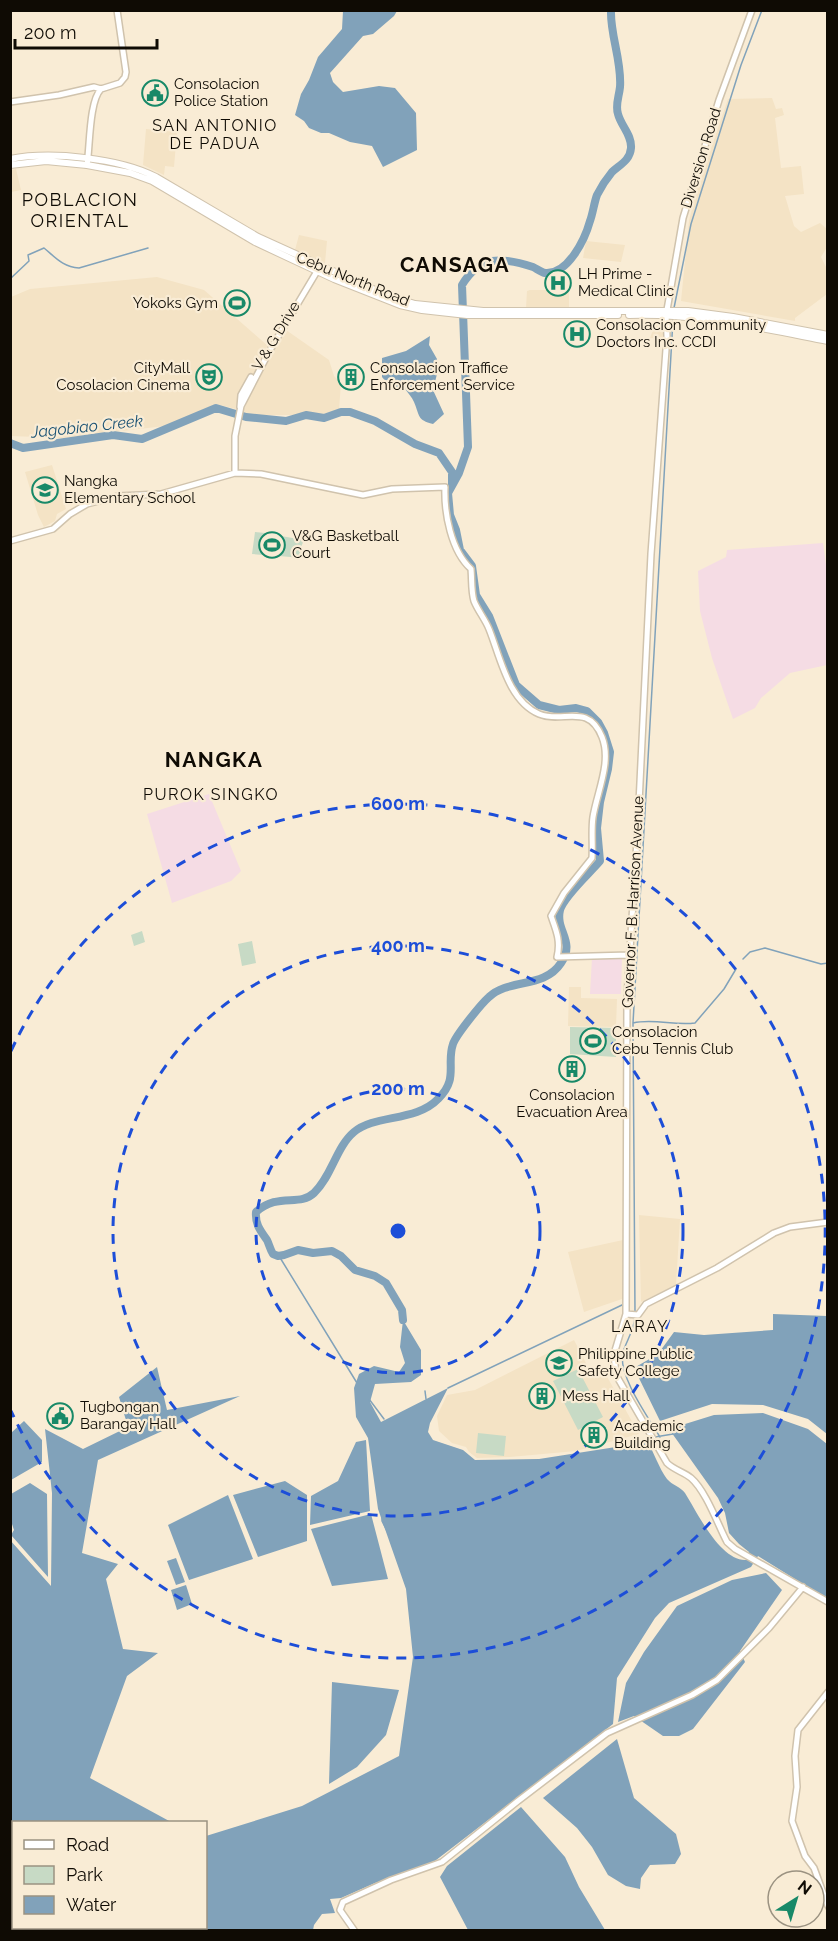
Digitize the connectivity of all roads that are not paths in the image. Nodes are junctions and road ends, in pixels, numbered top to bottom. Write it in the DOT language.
graph roads {
  1 [pos="117,10"];
  2 [pos="752,10"];
  3 [pos="101,89"];
  4 [pos="10,102"];
  5 [pos="10,159"];
  6 [pos="87,162"];
  7 [pos="10,165"];
  8 [pos="317,268"];
  9 [pos="668,312"];
  10 [pos="789,331"];
  11 [pos="828,335"];
  12 [pos="828,341"];
  13 [pos="235,473"];
  14 [pos="10,540"];
  15 [pos="629,955"];
  16 [pos="828,1222"];
  17 [pos="632,1314"];
  18 [pos="803,1587"];
  19 [pos="828,1602"];
  20 [pos="828,1692"];
  21 [pos="828,1906"];
  22 [pos="354,1930"];
  1 -- 3 [label="street"];
  2 -- 9 [label="street, Diversion Road"];
  3 -- 4 [label="street"];
  3 -- 6 [label="street"];
  5 -- 6 [label="main road, Cebu North Road"];
  6 -- 7 [label="main road, Cebu North Road"];
  6 -- 8 [label="main road, Cebu North Road"];
  8 -- 9 [label="main road, Cebu North Road"];
  8 -- 13 [label="street, V & G Drive"];
  9 -- 10 [label="main road, Cebu North Road"];
  9 -- 15 [label="street, Governor F. B. Harrison Avenue"];
  10 -- 11 [label="main road, Cebu North Road"];
  10 -- 12 [label="main road, Cebu North Road"];
  13 -- 14 [label="street"];
  13 -- 15 [label="street"];
  15 -- 17 [label="street, Governor F. B. Harrison Avenue"];
  16 -- 17 [label="street"];
  17 -- 18 [label="street, Governor F. B. Harrison Avenue"];
  18 -- 19 [label="street, Governor F. B. Harrison Avenue"];
  18 -- 22 [label="street"];
  20 -- 21 [label="street"];
}
